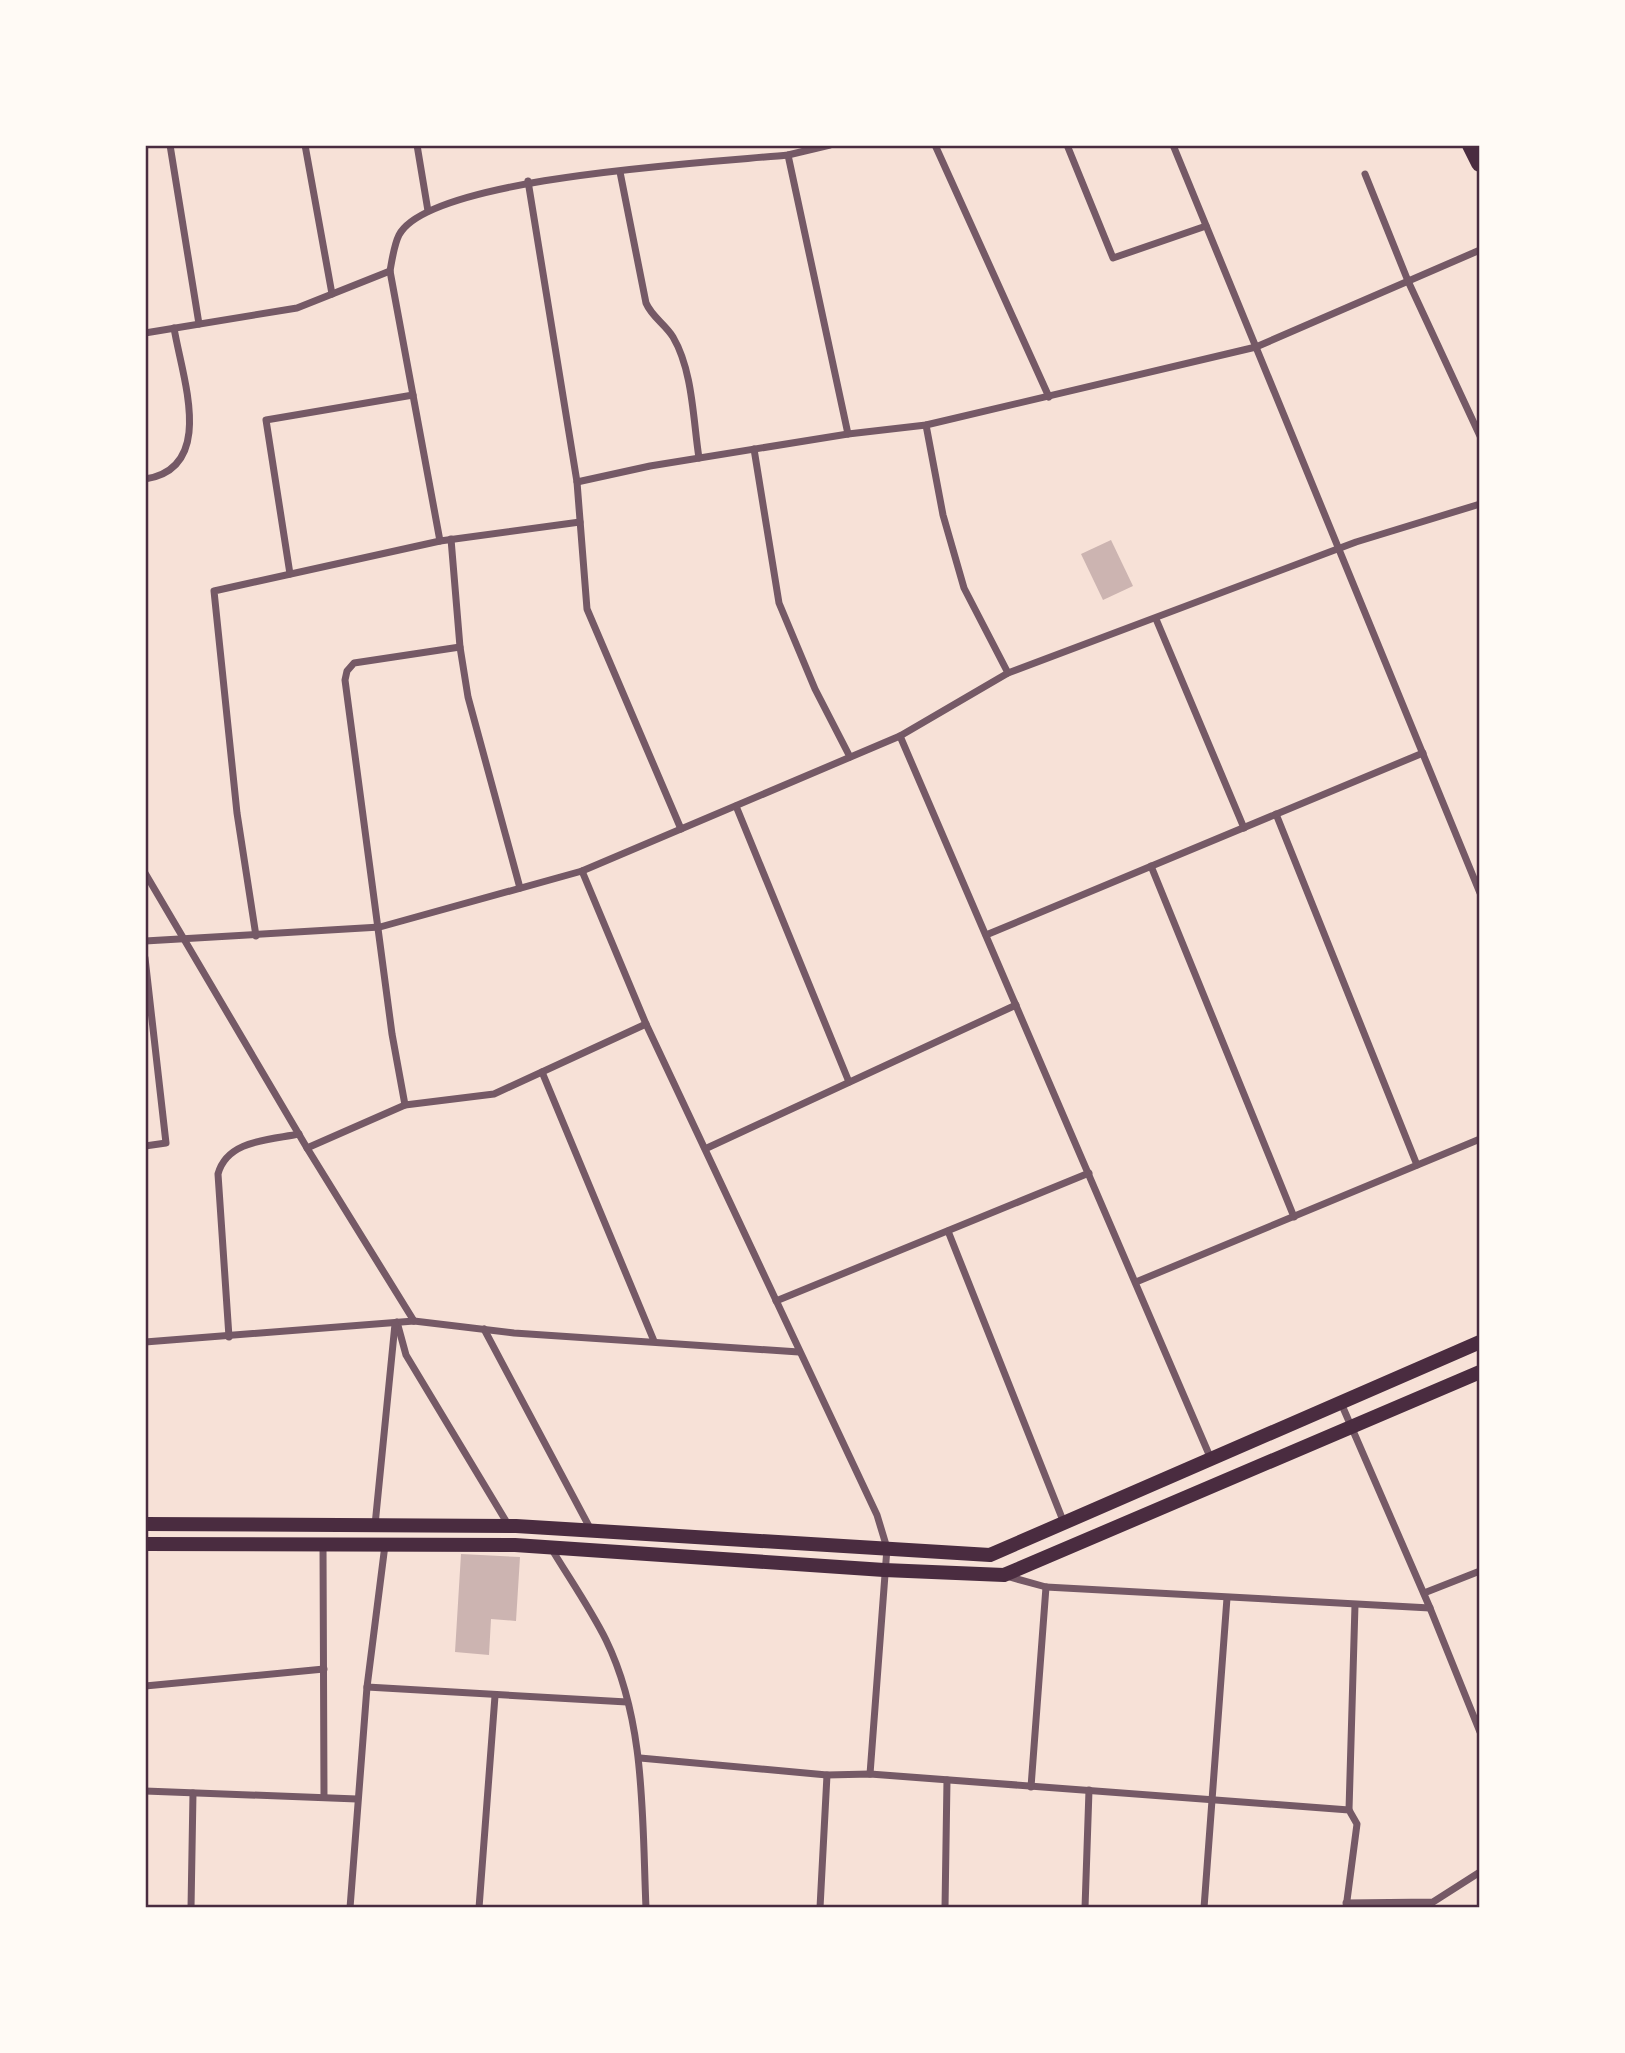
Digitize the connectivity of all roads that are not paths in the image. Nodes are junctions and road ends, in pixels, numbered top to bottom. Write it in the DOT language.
graph roads {
  1 [pos="170,145"];
  2 [pos="305,145"];
  3 [pos="417,145"];
  4 [pos="830,145"];
  5 [pos="935,145"];
  6 [pos="1067,145"];
  7 [pos="1173,145"];
  8 [pos="1471,145"];
  9 [pos="788,155"];
  10 [pos="1480,163"];
  11 [pos="620,172"];
  12 [pos="1365,174"];
  13 [pos="528,181"];
  14 [pos="428,211"];
  15 [pos="1206,226"];
  16 [pos="1480,250"];
  17 [pos="390,271"];
  18 [pos="1408,281"];
  19 [pos="332,294"];
  20 [pos="199,324"];
  21 [pos="174,328"];
  22 [pos="145,333"];
  23 [pos="1256,347"];
  24 [pos="413,395"];
  25 [pos="1049,397"];
  26 [pos="926,425"];
  27 [pos="848,434"];
  28 [pos="1480,436"];
  29 [pos="754,449"];
  30 [pos="699,458"];
  31 [pos="145,479"];
  32 [pos="577,482"];
  33 [pos="1480,504"];
  34 [pos="580,522"];
  35 [pos="452,539"];
  36 [pos="440,541"];
  37 [pos="1340,548"];
  38 [pos="290,574"];
  39 [pos="1156,619"];
  40 [pos="460,647"];
  41 [pos="1008,673"];
  42 [pos="900,736"];
  43 [pos="1423,753"];
  44 [pos="850,757"];
  45 [pos="736,806"];
  46 [pos="1276,814"];
  47 [pos="1244,828"];
  48 [pos="681,829"];
  49 [pos="1151,866"];
  50 [pos="582,871"];
  51 [pos="145,873"];
  52 [pos="520,888"];
  53 [pos="1480,893"];
  54 [pos="380,927"];
  55 [pos="986,935"];
  56 [pos="256,936"];
  57 [pos="181,937"];
  58 [pos="145,941"];
  59 [pos="145,958"];
  60 [pos="1016,1005"];
  61 [pos="646,1024"];
  62 [pos="542,1072"];
  63 [pos="849,1082"];
  64 [pos="405,1105"];
  65 [pos="299,1133"];
  66 [pos="1480,1139"];
  67 [pos="145,1146"];
  68 [pos="307,1148"];
  69 [pos="707,1148"];
  70 [pos="1418,1165"];
  71 [pos="1089,1173"];
  72 [pos="1294,1217"];
  73 [pos="948,1231"];
  74 [pos="1136,1282"];
  75 [pos="776,1301"];
  76 [pos="414,1321"];
  77 [pos="396,1322"];
  78 [pos="484,1328"];
  79 [pos="229,1337"];
  80 [pos="654,1341"];
  81 [pos="145,1342"];
  82 [pos="1480,1342"];
  83 [pos="799,1352"];
  84 [pos="1480,1372"];
  85 [pos="1341,1403"];
  86 [pos="1351,1426"];
  87 [pos="1211,1459"];
  88 [pos="1064,1522"];
  89 [pos="145,1524"];
  90 [pos="375,1525"];
  91 [pos="509,1526"];
  92 [pos="591,1530"];
  93 [pos="145,1544"];
  94 [pos="323,1545"];
  95 [pos="385,1545"];
  96 [pos="551,1548"];
  97 [pos="887,1548"];
  98 [pos="884,1570"];
  99 [pos="1480,1571"];
  100 [pos="1003,1575"];
  101 [pos="1046,1587"];
  102 [pos="1424,1593"];
  103 [pos="1227,1598"];
  104 [pos="1354,1605"];
  105 [pos="1430,1608"];
  106 [pos="324,1669"];
  107 [pos="145,1686"];
  108 [pos="367,1687"];
  109 [pos="495,1696"];
  110 [pos="627,1702"];
  111 [pos="1480,1732"];
  112 [pos="639,1758"];
  113 [pos="870,1774"];
  114 [pos="827,1775"];
  115 [pos="947,1780"];
  116 [pos="1031,1787"];
  117 [pos="1089,1790"];
  118 [pos="145,1791"];
  119 [pos="193,1793"];
  120 [pos="324,1797"];
  121 [pos="357,1798"];
  122 [pos="1212,1799"];
  123 [pos="1349,1810"];
  124 [pos="1480,1872"];
  125 [pos="1346,1905"];
  126 [pos="191,1908"];
  127 [pos="350,1908"];
  128 [pos="480,1908"];
  129 [pos="646,1908"];
  130 [pos="820,1908"];
  131 [pos="945,1908"];
  132 [pos="1084,1908"];
  133 [pos="1204,1908"];
  1 -- 20 [label="street"];
  2 -- 19 [label="street"];
  3 -- 14 [label="street"];
  4 -- 9 [label="street"];
  5 -- 25 [label="street"];
  6 -- 15 [label="street"];
  7 -- 15 [label="street"];
  8 -- 10 [label="highway"];
  9 -- 11 [label="street"];
  9 -- 27 [label="street"];
  11 -- 13 [label="street"];
  11 -- 30 [label="street"];
  12 -- 18 [label="street"];
  13 -- 14 [label="street"];
  13 -- 32 [label="street"];
  14 -- 17 [label="street"];
  15 -- 23 [label="street"];
  16 -- 18 [label="street"];
  17 -- 19 [label="street"];
  17 -- 24 [label="street"];
  18 -- 23 [label="street"];
  18 -- 28 [label="street"];
  19 -- 20 [label="street"];
  20 -- 21 [label="street"];
  21 -- 22 [label="street"];
  21 -- 31 [label="street"];
  23 -- 25 [label="street"];
  23 -- 37 [label="street"];
  24 -- 36 [label="street"];
  24 -- 38 [label="street"];
  25 -- 26 [label="street"];
  26 -- 27 [label="street"];
  26 -- 41 [label="street"];
  27 -- 29 [label="street"];
  29 -- 30 [label="street"];
  29 -- 44 [label="street"];
  30 -- 32 [label="street"];
  32 -- 34 [label="street"];
  33 -- 37 [label="street"];
  34 -- 35 [label="street"];
  34 -- 48 [label="street"];
  35 -- 36 [label="street"];
  35 -- 40 [label="street"];
  36 -- 38 [label="street"];
  37 -- 39 [label="street"];
  37 -- 43 [label="street"];
  38 -- 56 [label="street"];
  39 -- 41 [label="street"];
  39 -- 47 [label="street"];
  40 -- 52 [label="street"];
  40 -- 54 [label="street"];
  41 -- 42 [label="street"];
  42 -- 44 [label="street"];
  42 -- 55 [label="street"];
  43 -- 46 [label="street"];
  43 -- 53 [label="street"];
  44 -- 45 [label="street"];
  45 -- 48 [label="street"];
  45 -- 63 [label="street"];
  46 -- 47 [label="street"];
  46 -- 70 [label="street"];
  47 -- 49 [label="street"];
  48 -- 50 [label="street"];
  49 -- 55 [label="street"];
  49 -- 72 [label="street"];
  50 -- 52 [label="street"];
  50 -- 61 [label="street"];
  51 -- 57 [label="street"];
  52 -- 54 [label="street"];
  54 -- 56 [label="street"];
  54 -- 64 [label="street"];
  55 -- 60 [label="street"];
  56 -- 57 [label="street"];
  57 -- 58 [label="street"];
  57 -- 65 [label="street"];
  59 -- 67 [label="street"];
  60 -- 63 [label="street"];
  60 -- 71 [label="street"];
  61 -- 62 [label="street"];
  61 -- 69 [label="street"];
  62 -- 64 [label="street"];
  62 -- 80 [label="street"];
  63 -- 69 [label="street"];
  64 -- 68 [label="street"];
  65 -- 68 [label="street"];
  65 -- 79 [label="street"];
  66 -- 70 [label="street"];
  68 -- 76 [label="street"];
  69 -- 75 [label="street"];
  70 -- 72 [label="street"];
  71 -- 73 [label="street"];
  71 -- 74 [label="street"];
  72 -- 74 [label="street"];
  73 -- 75 [label="street"];
  73 -- 88 [label="street"];
  74 -- 87 [label="street"];
  75 -- 83 [label="street"];
  76 -- 77 [label="street"];
  76 -- 78 [label="street"];
  77 -- 79 [label="street"];
  77 -- 90 [label="street"];
  77 -- 91 [label="street"];
  78 -- 80 [label="street"];
  78 -- 92 [label="street"];
  79 -- 81 [label="street"];
  80 -- 83 [label="street"];
  82 -- 85 [label="main road"];
  83 -- 97 [label="street"];
  84 -- 86 [label="main road"];
  85 -- 86 [label="street"];
  85 -- 87 [label="main road"];
  86 -- 100 [label="main road"];
  86 -- 102 [label="street"];
  87 -- 88 [label="main road"];
  88 -- 97 [label="main road"];
  89 -- 90 [label="main road"];
  90 -- 91 [label="main road"];
  91 -- 92 [label="main road"];
  92 -- 97 [label="main road"];
  93 -- 94 [label="main road"];
  94 -- 95 [label="main road"];
  94 -- 106 [label="street"];
  95 -- 96 [label="main road"];
  95 -- 108 [label="street"];
  96 -- 98 [label="main road"];
  96 -- 110 [label="street"];
  97 -- 98 [label="street"];
  98 -- 100 [label="main road"];
  98 -- 113 [label="street"];
  99 -- 102 [label="street"];
  100 -- 101 [label="street"];
  101 -- 103 [label="street"];
  101 -- 116 [label="street"];
  102 -- 105 [label="street"];
  103 -- 104 [label="street"];
  103 -- 122 [label="street"];
  104 -- 105 [label="street"];
  104 -- 123 [label="street"];
  105 -- 111 [label="street"];
  106 -- 107 [label="street"];
  106 -- 120 [label="street"];
  108 -- 109 [label="street"];
  108 -- 121 [label="street"];
  109 -- 110 [label="street"];
  109 -- 128 [label="street"];
  110 -- 112 [label="street"];
  112 -- 114 [label="street"];
  112 -- 129 [label="street"];
  113 -- 114 [label="street"];
  113 -- 115 [label="street"];
  114 -- 130 [label="street"];
  115 -- 116 [label="street"];
  115 -- 131 [label="street"];
  116 -- 117 [label="street"];
  117 -- 122 [label="street"];
  117 -- 132 [label="street"];
  118 -- 119 [label="street"];
  119 -- 120 [label="street"];
  119 -- 126 [label="street"];
  120 -- 121 [label="street"];
  121 -- 127 [label="street"];
  122 -- 123 [label="street"];
  122 -- 133 [label="street"];
  123 -- 125 [label="street"];
  124 -- 125 [label="street"];
}
